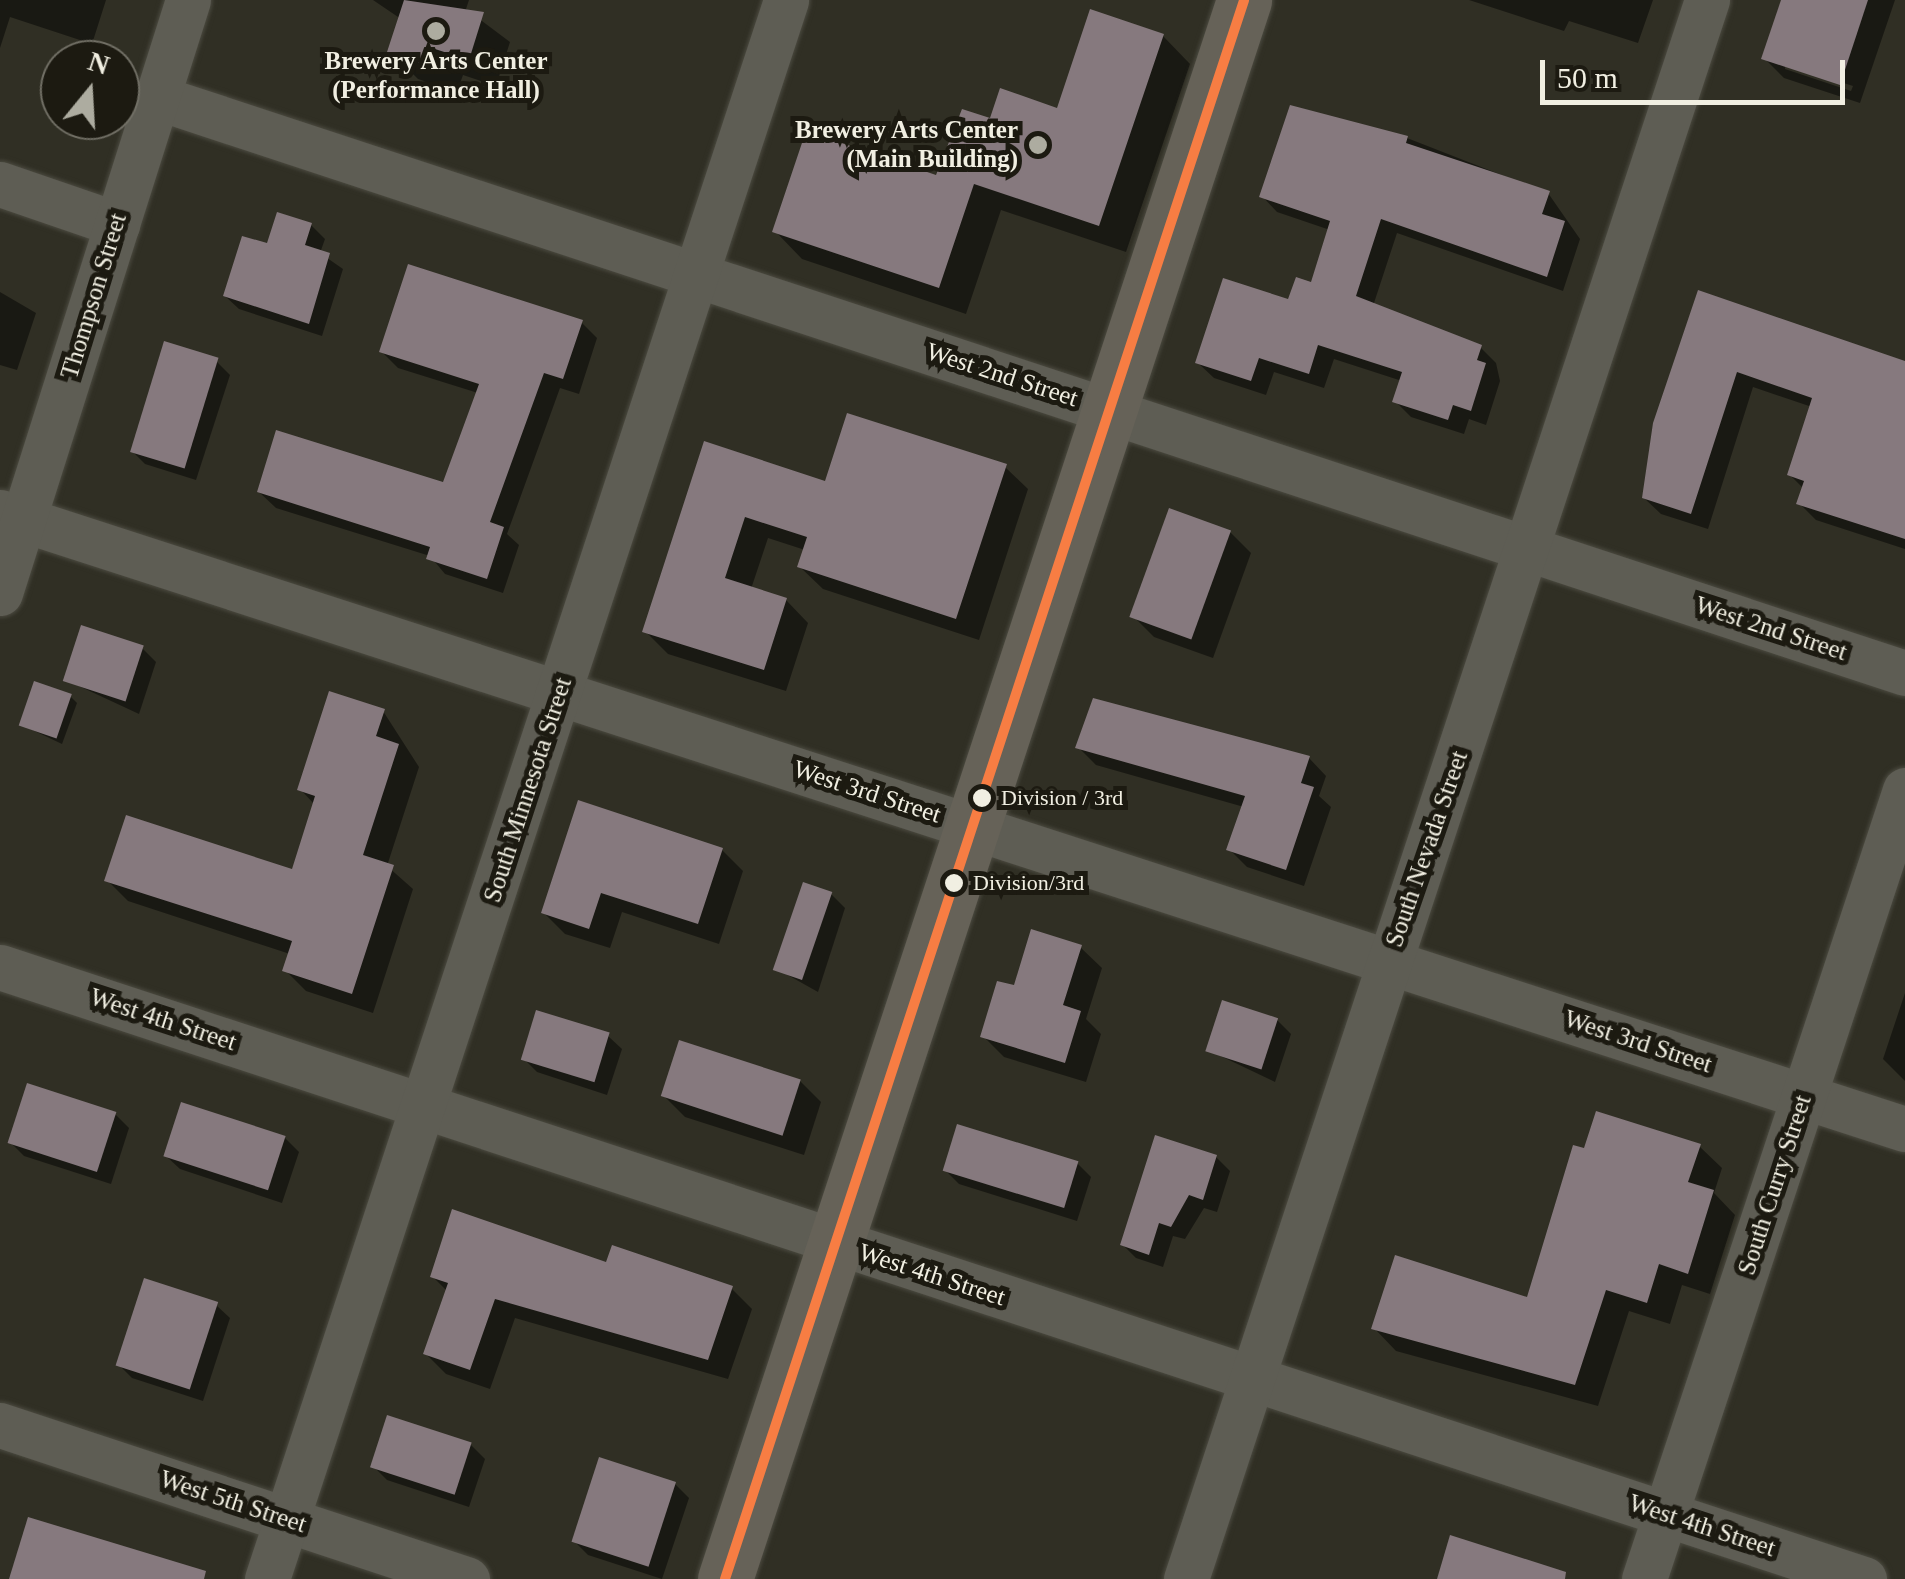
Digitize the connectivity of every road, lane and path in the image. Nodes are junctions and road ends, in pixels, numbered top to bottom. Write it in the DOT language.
graph roads {
  1 [pos="188,0"];
  2 [pos="786,0"];
  3 [pos="1244,0"];
  4 [pos="1707,0"];
  5 [pos="156,96"];
  6 [pos="0,184"];
  7 [pos="117,224"];
  8 [pos="695,272"];
  9 [pos="1110,411"];
  10 [pos="12,516"];
  11 [pos="1528,548"];
  12 [pos="0,592"];
  13 [pos="1905,673"];
  14 [pos="560,693"];
  15 [pos="1905,790"];
  16 [pos="975,826"];
  17 [pos="1389,961"];
  18 [pos="0,967"];
  19 [pos="1805,1096"];
  20 [pos="422,1105"];
  21 [pos="1905,1129"];
  22 [pos="835,1243"];
  23 [pos="1253,1380"];
  24 [pos="0,1426"];
  25 [pos="1666,1514"];
  26 [pos="286,1520"];
  27 [pos="267,1579"];
  28 [pos="467,1579"];
  29 [pos="725,1579"];
  30 [pos="1186,1579"];
  31 [pos="1644,1579"];
  32 [pos="1864,1579"];
  1 -- 5 [label="street, Thompson Street"];
  2 -- 8 [label="street, South Minnesota Street"];
  3 -- 9 [label="street"];
  4 -- 11 [label="street, South Nevada Street"];
  5 -- 7 [label="street, Thompson Street"];
  5 -- 8 [label="street, West 2nd Street"];
  6 -- 7 [label="street"];
  7 -- 10 [label="street, Thompson Street"];
  8 -- 9 [label="street, West 2nd Street"];
  8 -- 14 [label="street, South Minnesota Street"];
  9 -- 11 [label="street, West 2nd Street"];
  9 -- 16 [label="street"];
  10 -- 12 [label="street, Thompson Street"];
  10 -- 14 [label="street, West 3rd Street"];
  11 -- 13 [label="street, West 2nd Street"];
  11 -- 17 [label="street, South Nevada Street"];
  14 -- 16 [label="street, West 3rd Street"];
  14 -- 20 [label="street, South Minnesota Street"];
  15 -- 19 [label="street, South Curry Street"];
  16 -- 17 [label="street, West 3rd Street"];
  16 -- 22 [label="street"];
  17 -- 19 [label="street, West 3rd Street"];
  17 -- 23 [label="street, South Nevada Street"];
  18 -- 20 [label="street, West 4th Street"];
  19 -- 21 [label="street, West 3rd Street"];
  19 -- 25 [label="street, South Curry Street"];
  20 -- 22 [label="street, West 4th Street"];
  20 -- 26 [label="street, South Minnesota Street"];
  22 -- 23 [label="street, West 4th Street"];
  22 -- 29 [label="street"];
  23 -- 25 [label="street, West 4th Street"];
  23 -- 30 [label="street, South Nevada Street"];
  24 -- 26 [label="street, West 5th Street"];
  25 -- 31 [label="street, South Curry Street"];
  25 -- 32 [label="street, West 4th Street"];
  26 -- 27 [label="street, South Minnesota Street"];
  26 -- 28 [label="street, West 5th Street"];
}
